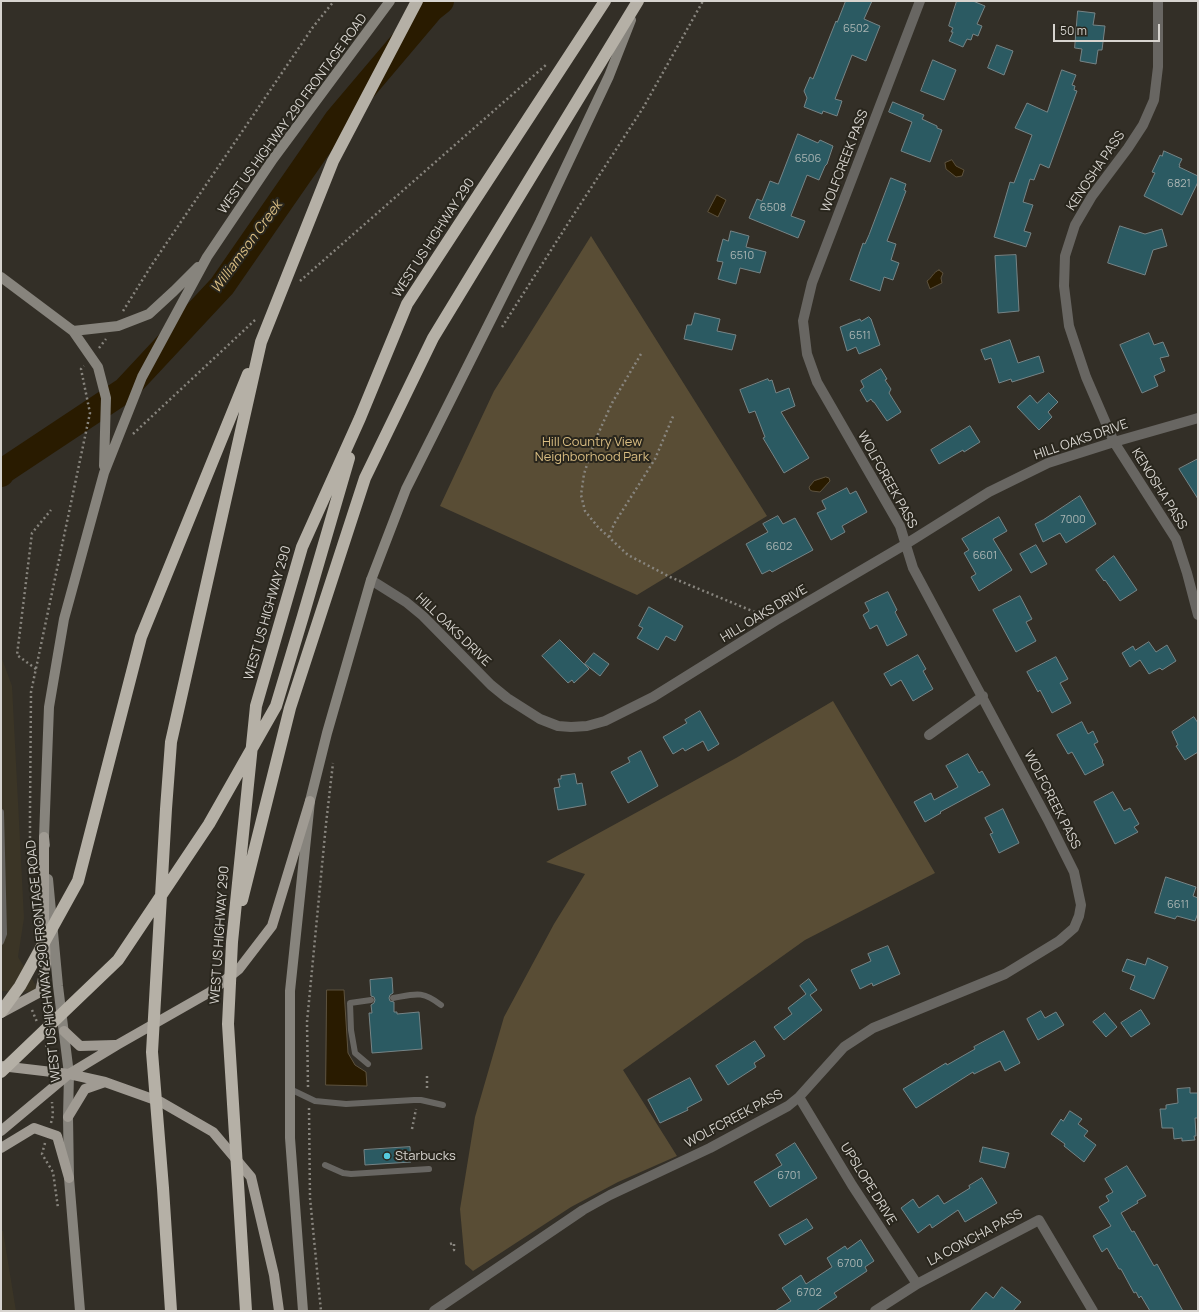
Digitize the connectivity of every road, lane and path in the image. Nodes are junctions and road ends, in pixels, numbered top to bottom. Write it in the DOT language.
graph roads {
  1 [pos="390,1"];
  2 [pos="417,1"];
  3 [pos="605,1"];
  4 [pos="638,1"];
  5 [pos="920,1"];
  6 [pos="1158,1"];
  7 [pos="547,64"];
  8 [pos="207,258"];
  9 [pos="1,277"];
  10 [pos="297,284"];
  11 [pos="261,315"];
  12 [pos="73,331"];
  13 [pos="261,342"];
  14 [pos="641,354"];
  15 [pos="674,414"];
  16 [pos="360,418"];
  17 [pos="1198,418"];
  18 [pos="130,437"];
  19 [pos="1114,442"];
  20 [pos="104,473"];
  21 [pos="51,510"];
  22 [pos="609,537"];
  23 [pos="906,544"];
  24 [pos="371,580"];
  25 [pos="1198,615"];
  26 [pos="776,621"];
  27 [pos="36,669"];
  28 [pos="983,696"];
  29 [pos="929,735"];
  30 [pos="310,800"];
  31 [pos="1,812"];
  32 [pos="44,837"];
  33 [pos="1,942"];
  34 [pos="232,942"];
  35 [pos="393,998"];
  36 [pos="371,1000"];
  37 [pos="441,1005"];
  38 [pos="1,1012"];
  39 [pos="64,1031"];
  40 [pos="117,1044"];
  41 [pos="368,1064"];
  42 [pos="1,1066"];
  43 [pos="1,1072"];
  44 [pos="69,1074"];
  45 [pos="427,1076"];
  46 [pos="105,1082"];
  47 [pos="290,1089"];
  48 [pos="427,1090"];
  49 [pos="799,1097"];
  50 [pos="443,1105"];
  51 [pos="416,1109"];
  52 [pos="68,1117"];
  53 [pos="412,1129"];
  54 [pos="1,1131"];
  55 [pos="1,1148"];
  56 [pos="325,1165"];
  57 [pos="429,1168"];
  58 [pos="69,1178"];
  59 [pos="163,1188"];
  60 [pos="450,1244"];
  61 [pos="451,1250"];
  62 [pos="917,1284"];
  63 [pos="80,1311"];
  64 [pos="164,1311"];
  65 [pos="171,1311"];
  66 [pos="246,1311"];
  67 [pos="279,1311"];
  68 [pos="303,1311"];
  69 [pos="434,1311"];
  70 [pos="875,1311"];
  71 [pos="1093,1311"];
  1 -- 8 [label="main road, WEST US HIGHWAY 290 FRONTAGE ROAD"];
  2 -- 13 [label="highway"];
  3 -- 16 [label="highway, WEST US HIGHWAY 290"];
  4 -- 24 [label="main road"];
  4 -- 34 [label="highway"];
  5 -- 23 [label="street, WOLFCREEK PASS"];
  6 -- 19 [label="street, KENOSHA PASS"];
  7 -- 10 [label="path"];
  8 -- 12 [label="main road"];
  8 -- 20 [label="main road, WEST US HIGHWAY 290 FRONTAGE ROAD"];
  9 -- 12 [label="main road"];
  11 -- 18 [label="path"];
  12 -- 20 [label="main road"];
  13 -- 38 [label="highway"];
  13 -- 59 [label="highway"];
  14 -- 22 [label="path"];
  15 -- 22 [label="path"];
  16 -- 34 [label="highway, WEST US HIGHWAY 290"];
  16 -- 43 [label="highway"];
  17 -- 19 [label="street, HILL OAKS DRIVE"];
  19 -- 23 [label="street, HILL OAKS DRIVE"];
  19 -- 25 [label="street, KENOSHA PASS"];
  20 -- 32 [label="main road, WEST US HIGHWAY 290 FRONTAGE ROAD"];
  21 -- 27 [label="path"];
  22 -- 26 [label="path"];
  23 -- 26 [label="street, HILL OAKS DRIVE"];
  23 -- 28 [label="street, WOLFCREEK PASS"];
  24 -- 26 [label="street, HILL OAKS DRIVE"];
  24 -- 30 [label="main road"];
  28 -- 29 [label="street"];
  28 -- 49 [label="street, WOLFCREEK PASS"];
  30 -- 40 [label="main road"];
  30 -- 47 [label="main road"];
  31 -- 33 [label="lane"];
  32 -- 38 [label="main road"];
  32 -- 39 [label="main road, WEST US HIGHWAY 290 FRONTAGE ROAD"];
  34 -- 66 [label="highway, WEST US HIGHWAY 290"];
  35 -- 37 [label="lane"];
  36 -- 41 [label="lane"];
  39 -- 40 [label="main road"];
  39 -- 44 [label="main road, WEST US HIGHWAY 290 FRONTAGE ROAD"];
  40 -- 44 [label="main road"];
  42 -- 44 [label="main road"];
  44 -- 46 [label="main road"];
  44 -- 52 [label="main road, WEST US HIGHWAY 290 FRONTAGE ROAD"];
  44 -- 54 [label="main road"];
  45 -- 48 [label="path"];
  46 -- 52 [label="main road"];
  46 -- 67 [label="main road"];
  47 -- 50 [label="lane"];
  47 -- 68 [label="main road"];
  49 -- 62 [label="street, UPSLOPE DRIVE"];
  49 -- 69 [label="street, WOLFCREEK PASS"];
  51 -- 53 [label="path"];
  52 -- 58 [label="main road, WEST US HIGHWAY 290 FRONTAGE ROAD"];
  55 -- 58 [label="main road"];
  56 -- 57 [label="lane"];
  58 -- 63 [label="main road, WEST US HIGHWAY 290 FRONTAGE ROAD"];
  59 -- 64 [label="highway"];
  59 -- 65 [label="highway"];
  60 -- 61 [label="path"];
  62 -- 70 [label="street, LA CONCHA PASS"];
  62 -- 71 [label="street, LA CONCHA PASS"];
}
